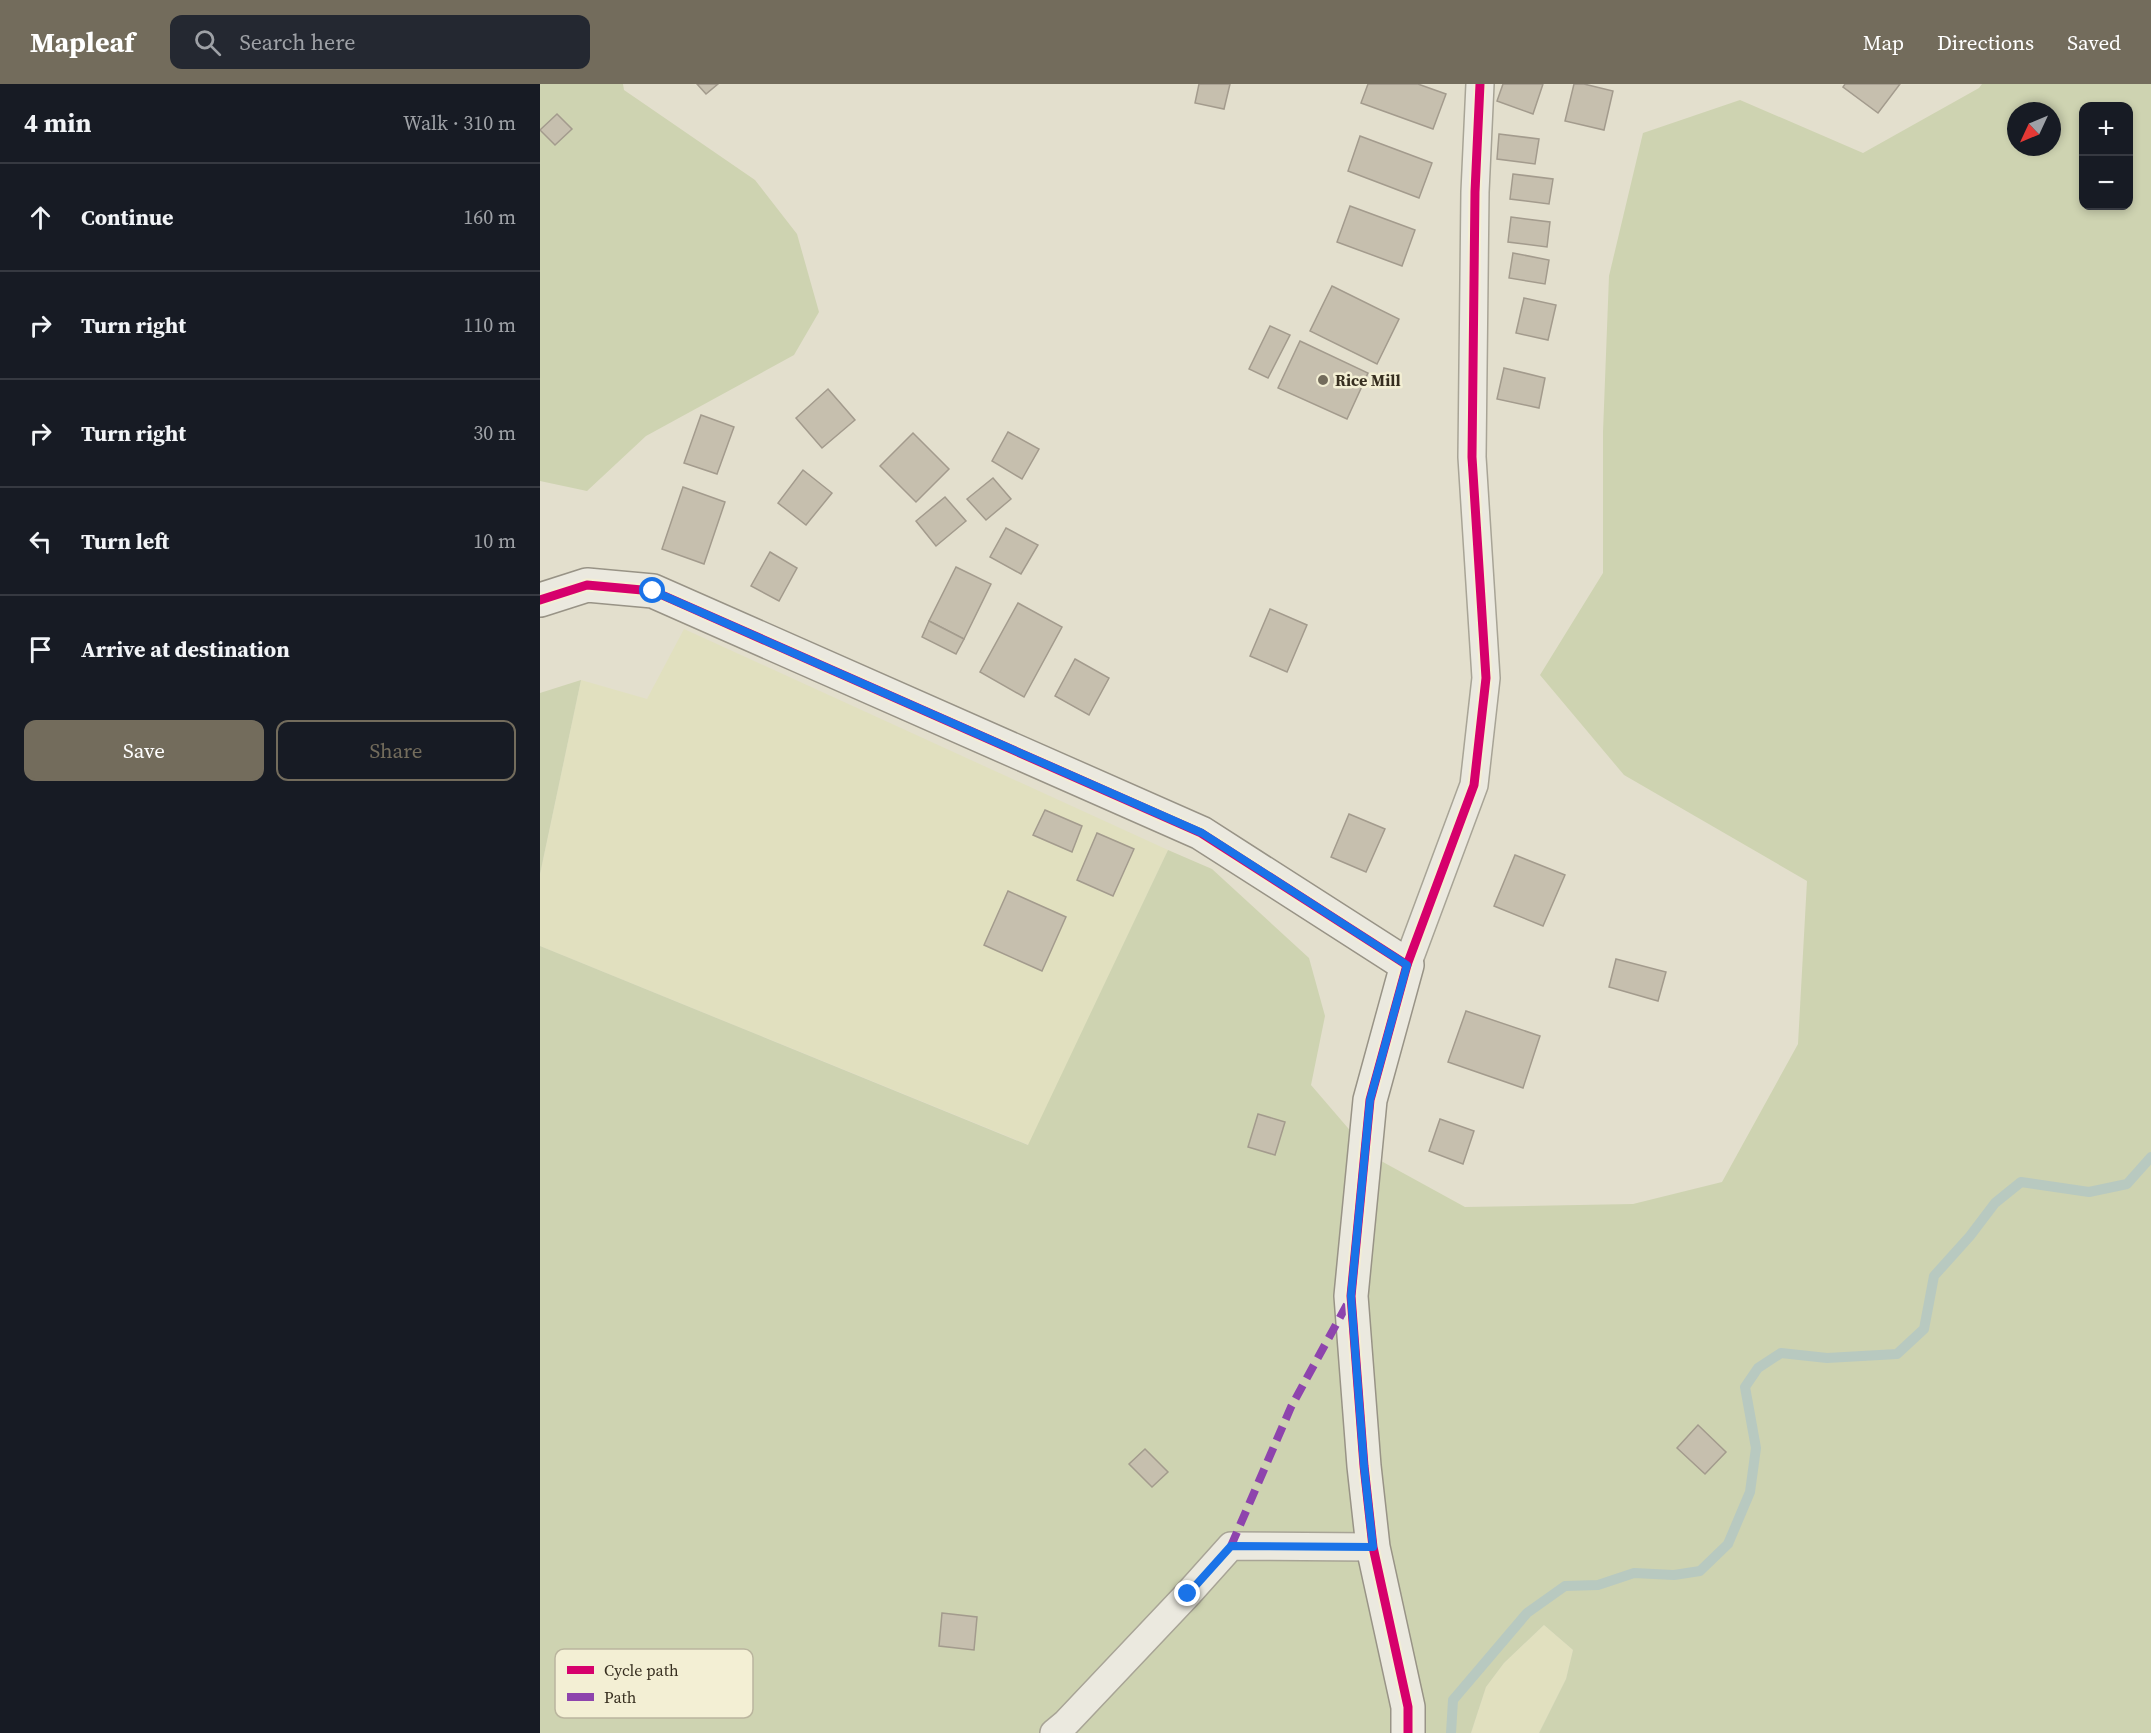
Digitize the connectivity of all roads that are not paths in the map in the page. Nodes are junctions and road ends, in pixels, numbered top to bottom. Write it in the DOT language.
graph roads {
  1 [pos="1480,84"];
  2 [pos="540,600"];
  3 [pos="1407,965"];
  4 [pos="1373,1547"];
  5 [pos="1054,1733"];
  6 [pos="1408,1733"];
  1 -- 3 [label="street"];
  2 -- 3 [label="street"];
  3 -- 4 [label="street"];
  4 -- 5 [label="street"];
  4 -- 6 [label="street"];
}
